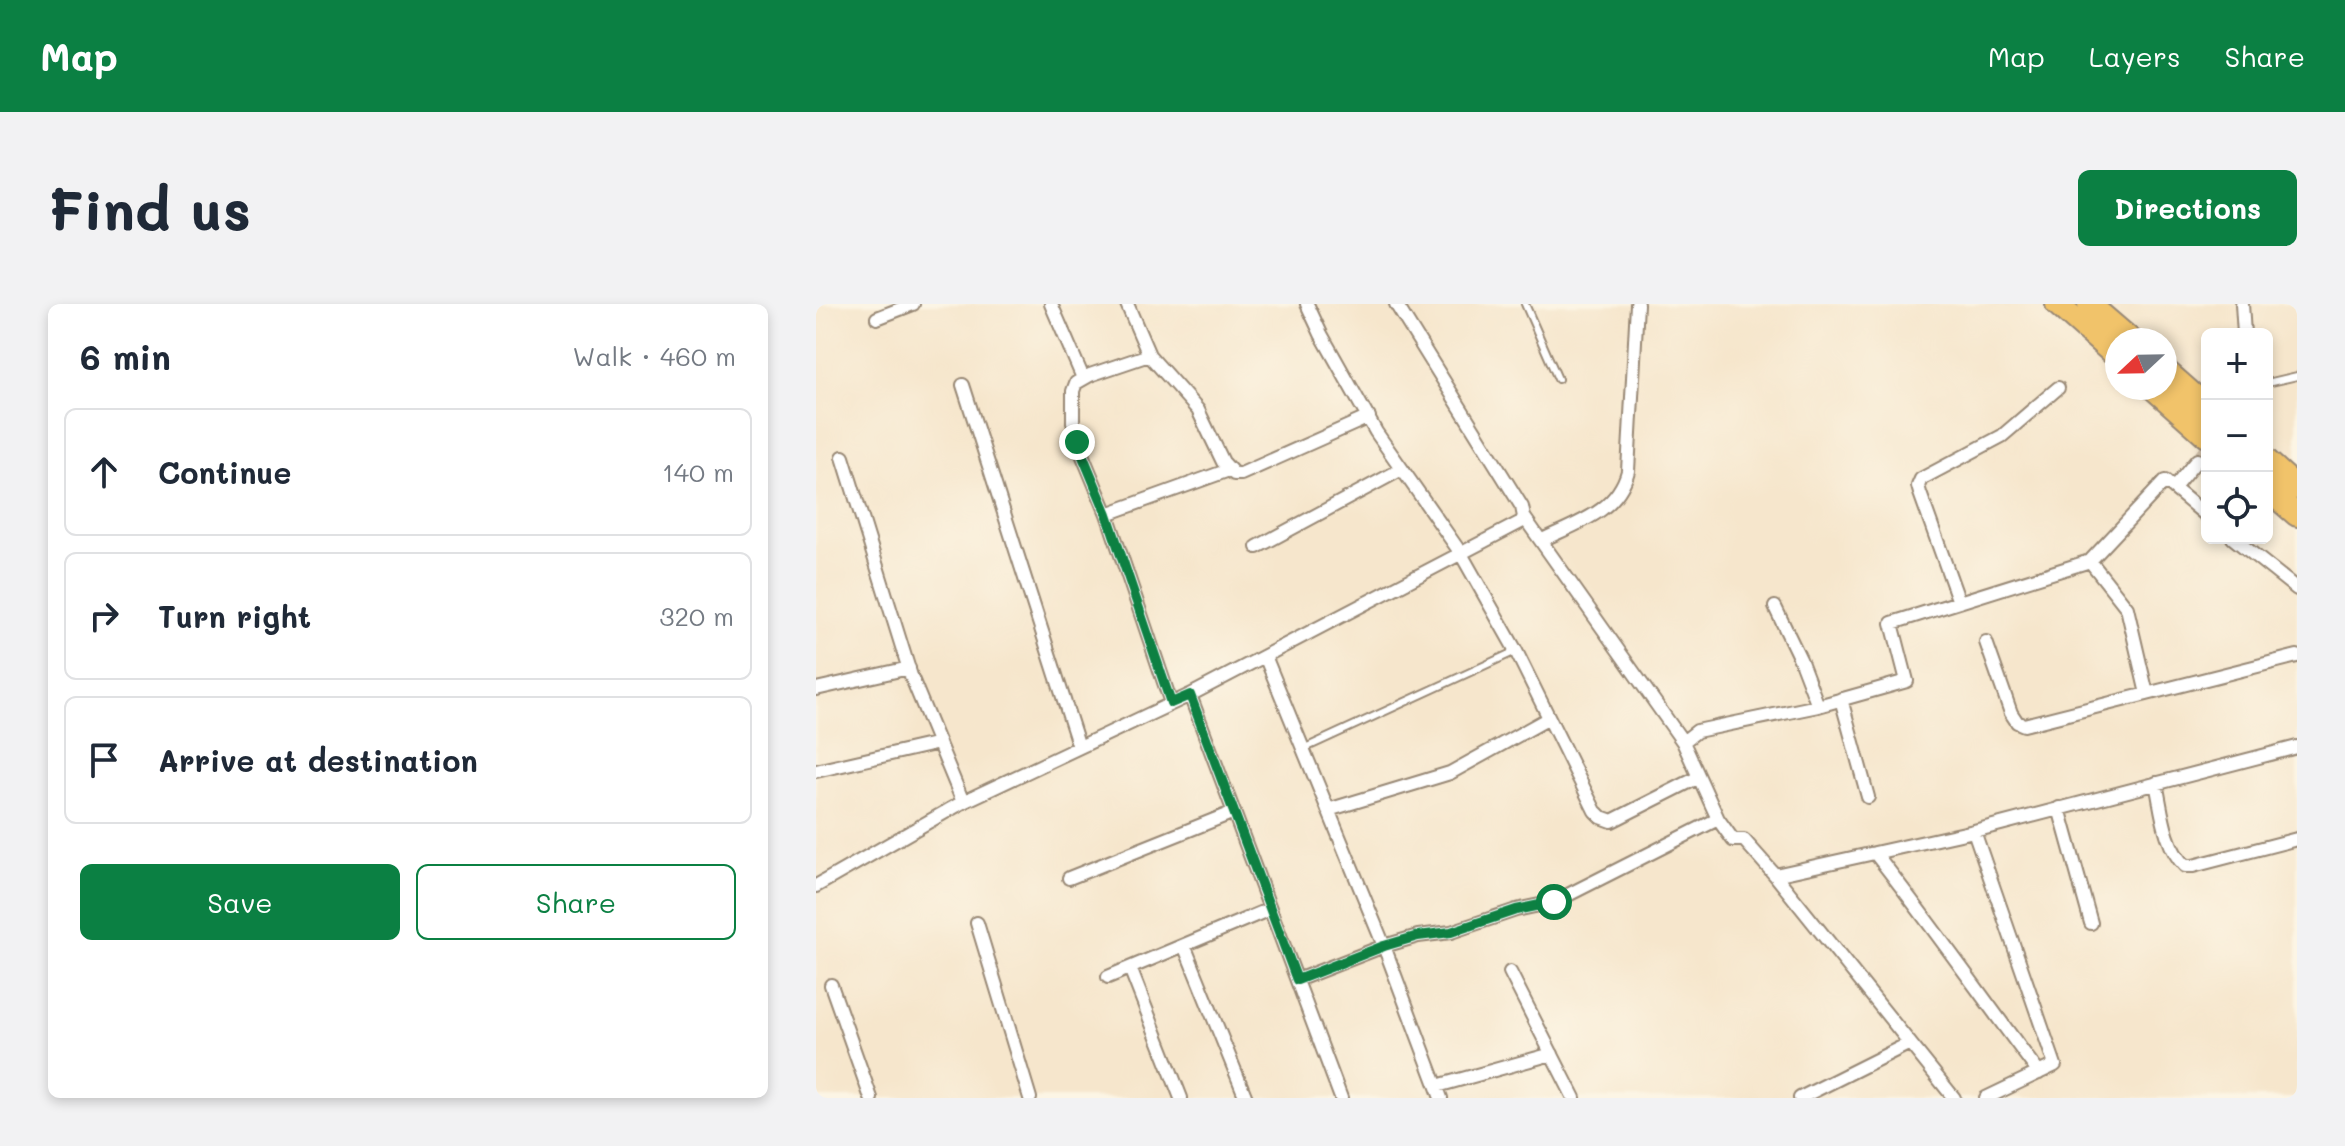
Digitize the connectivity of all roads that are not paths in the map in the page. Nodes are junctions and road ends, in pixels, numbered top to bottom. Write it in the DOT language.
graph roads {
  1 [pos="913,304"];
  2 [pos="1051,304"];
  3 [pos="1127,304"];
  4 [pos="1307,304"];
  5 [pos="1396,304"];
  6 [pos="1525,304"];
  7 [pos="1637,304"];
  8 [pos="2057,304"];
  9 [pos="2089,304"];
  10 [pos="2242,304"];
  11 [pos="877,318"];
  12 [pos="2117,328"];
  13 [pos="2244,328"];
  14 [pos="2105,346"];
  15 [pos="1149,355"];
  16 [pos="2297,376"];
  17 [pos="1083,378"];
  18 [pos="1558,379"];
  19 [pos="2177,381"];
  20 [pos="2273,382"];
  21 [pos="963,385"];
  22 [pos="2058,388"];
  23 [pos="2166,400"];
  24 [pos="2201,402"];
  25 [pos="1369,417"];
  26 [pos="2201,431"];
  27 [pos="843,457"];
  28 [pos="2197,460"];
  29 [pos="2273,466"];
  30 [pos="1402,469"];
  31 [pos="1229,470"];
  32 [pos="2174,488"];
  33 [pos="2297,488"];
  34 [pos="2273,494"];
  35 [pos="2201,511"];
  36 [pos="1107,514"];
  37 [pos="2297,515"];
  38 [pos="1524,517"];
  39 [pos="1542,540"];
  40 [pos="2241,544"];
  41 [pos="1257,547"];
  42 [pos="1460,552"];
  43 [pos="2090,561"];
  44 [pos="2297,589"];
  45 [pos="1959,602"];
  46 [pos="1775,607"];
  47 [pos="1986,642"];
  48 [pos="1516,651"];
  49 [pos="1265,656"];
  50 [pos="2297,656"];
  51 [pos="909,668"];
  52 [pos="816,689"];
  53 [pos="2147,694"];
  54 [pos="1190,695"];
  55 [pos="1841,699"];
  56 [pos="1171,703"];
  57 [pos="1818,706"];
  58 [pos="1549,718"];
  59 [pos="1683,742"];
  60 [pos="939,743"];
  61 [pos="1079,747"];
  62 [pos="2297,747"];
  63 [pos="1303,749"];
  64 [pos="816,771"];
  65 [pos="1699,777"];
  66 [pos="2156,783"];
  67 [pos="1868,797"];
  68 [pos="963,802"];
  69 [pos="2059,808"];
  70 [pos="1328,810"];
  71 [pos="1234,812"];
  72 [pos="1718,819"];
  73 [pos="1974,831"];
  74 [pos="2297,839"];
  75 [pos="1875,853"];
  76 [pos="1775,875"];
  77 [pos="1069,878"];
  78 [pos="816,886"];
  79 [pos="1270,909"];
  80 [pos="977,923"];
  81 [pos="2091,923"];
  82 [pos="1184,945"];
  83 [pos="1384,946"];
  84 [pos="1130,968"];
  85 [pos="1510,972"];
  86 [pos="1108,977"];
  87 [pos="1297,980"];
  88 [pos="831,985"];
  89 [pos="1910,1043"];
  90 [pos="1552,1054"];
  91 [pos="2039,1073"];
  92 [pos="1439,1092"];
  93 [pos="871,1098"];
  94 [pos="1030,1098"];
  95 [pos="1181,1098"];
  96 [pos="1246,1098"];
  97 [pos="1341,1098"];
  98 [pos="1574,1098"];
  99 [pos="1800,1098"];
  100 [pos="1954,1098"];
  101 [pos="1986,1098"];
  1 -- 11 [label="street"];
  2 -- 17 [label="street"];
  3 -- 15 [label="street"];
  4 -- 25 [label="street"];
  5 -- 38 [label="street"];
  6 -- 18 [label="lane"];
  7 -- 39 [label="street"];
  8 -- 14 [label="highway"];
  9 -- 12 [label="highway"];
  10 -- 13 [label="street"];
  15 -- 17 [label="street"];
  15 -- 31 [label="street"];
  16 -- 20 [label="lane"];
  17 -- 36 [label="street"];
  19 -- 24 [label="highway"];
  21 -- 61 [label="street"];
  22 -- 45 [label="street"];
  23 -- 26 [label="highway"];
  25 -- 30 [label="street"];
  25 -- 31 [label="street"];
  27 -- 51 [label="street"];
  28 -- 32 [label="street"];
  29 -- 33 [label="highway"];
  30 -- 41 [label="street"];
  30 -- 42 [label="street"];
  31 -- 36 [label="street"];
  32 -- 35 [label="street"];
  32 -- 43 [label="street"];
  34 -- 37 [label="highway"];
  36 -- 56 [label="street"];
  38 -- 39 [label="street"];
  38 -- 42 [label="street"];
  39 -- 59 [label="street"];
  40 -- 44 [label="street"];
  42 -- 48 [label="street"];
  42 -- 49 [label="street"];
  43 -- 45 [label="street"];
  43 -- 53 [label="street"];
  45 -- 55 [label="street"];
  46 -- 57 [label="street"];
  47 -- 53 [label="street"];
  48 -- 58 [label="street"];
  48 -- 63 [label="lane"];
  49 -- 54 [label="street"];
  49 -- 63 [label="street"];
  50 -- 53 [label="street"];
  51 -- 52 [label="street"];
  51 -- 60 [label="street"];
  54 -- 56 [label="street"];
  54 -- 71 [label="street"];
  55 -- 57 [label="street"];
  55 -- 67 [label="street"];
  56 -- 61 [label="street"];
  57 -- 59 [label="street"];
  58 -- 65 [label="street"];
  58 -- 70 [label="street"];
  59 -- 65 [label="street"];
  60 -- 64 [label="street"];
  60 -- 68 [label="street"];
  61 -- 68 [label="street"];
  62 -- 66 [label="street"];
  63 -- 70 [label="street"];
  65 -- 72 [label="street"];
  66 -- 69 [label="street"];
  66 -- 74 [label="street"];
  68 -- 78 [label="street"];
  69 -- 73 [label="street"];
  69 -- 81 [label="street"];
  70 -- 83 [label="street"];
  71 -- 77 [label="street"];
  71 -- 79 [label="street"];
  72 -- 76 [label="street"];
  72 -- 83 [label="street"];
  73 -- 75 [label="street"];
  73 -- 91 [label="street"];
  75 -- 76 [label="street"];
  75 -- 91 [label="street"];
  76 -- 89 [label="street"];
  79 -- 82 [label="street"];
  79 -- 87 [label="street"];
  80 -- 94 [label="street"];
  82 -- 84 [label="street"];
  82 -- 96 [label="street"];
  83 -- 87 [label="street"];
  83 -- 92 [label="street"];
  84 -- 86 [label="street"];
  84 -- 95 [label="street"];
  85 -- 90 [label="street"];
  87 -- 97 [label="street"];
  88 -- 93 [label="street"];
  89 -- 99 [label="street"];
  89 -- 100 [label="street"];
  90 -- 92 [label="street"];
  90 -- 98 [label="street"];
  91 -- 101 [label="street"];
}
